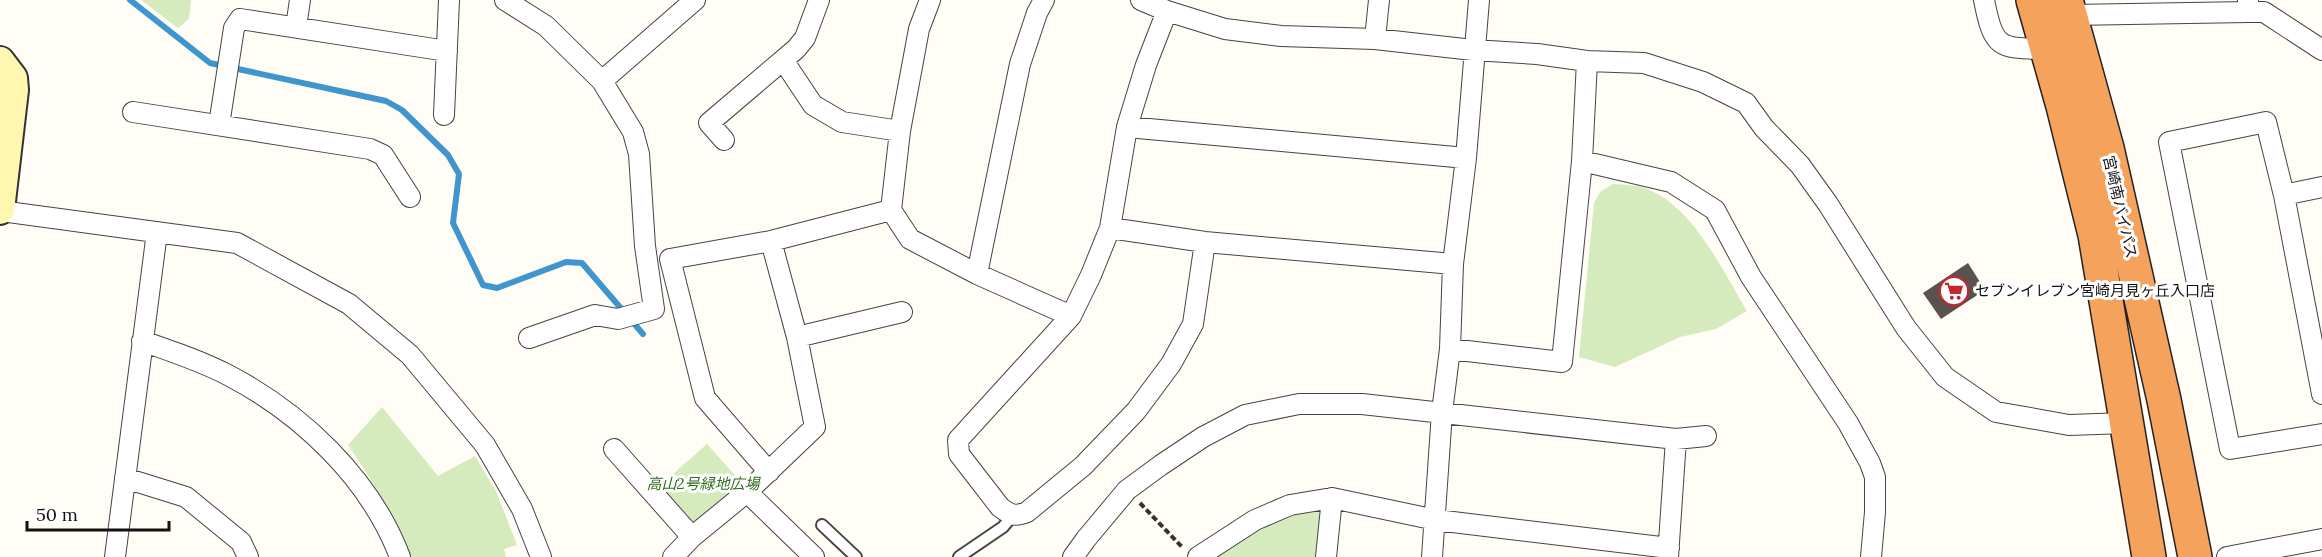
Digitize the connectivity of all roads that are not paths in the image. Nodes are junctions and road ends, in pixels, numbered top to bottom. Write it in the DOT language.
graph roads {
  1 [pos="300,0"];
  2 [pos="449,0"];
  3 [pos="505,0"];
  4 [pos="695,0"];
  5 [pos="819,0"];
  6 [pos="930,0"];
  7 [pos="1044,0"];
  8 [pos="1141,0"];
  9 [pos="1379,0"];
  10 [pos="1479,0"];
  11 [pos="1984,0"];
  12 [pos="2033,0"];
  13 [pos="2248,6"];
  14 [pos="2068,7"];
  15 [pos="1167,11"];
  16 [pos="296,27"];
  17 [pos="1376,39"];
  18 [pos="2047,49"];
  19 [pos="1473,50"];
  20 [pos="2322,50"];
  21 [pos="447,51"];
  22 [pos="783,60"];
  23 [pos="0,61"];
  24 [pos="1587,61"];
  25 [pos="602,81"];
  26 [pos="133,112"];
  27 [pos="444,116"];
  28 [pos="219,125"];
  29 [pos="1127,127"];
  30 [pos="900,131"];
  31 [pos="724,140"];
  32 [pos="3,148"];
  33 [pos="1466,158"];
  34 [pos="1582,161"];
  35 [pos="2322,187"];
  36 [pos="2284,195"];
  37 [pos="410,197"];
  38 [pos="0,210"];
  39 [pos="891,210"];
  40 [pos="1110,228"];
  41 [pos="157,232"];
  42 [pos="771,241"];
  43 [pos="1205,242"];
  44 [pos="1453,264"];
  45 [pos="977,274"];
  46 [pos="902,312"];
  47 [pos="1071,316"];
  48 [pos="796,337"];
  49 [pos="529,338"];
  50 [pos="142,341"];
  51 [pos="1450,349"];
  52 [pos="2322,394"];
  53 [pos="1442,412"];
  54 [pos="2126,423"];
  55 [pos="2322,434"];
  56 [pos="1706,436"];
  57 [pos="1676,439"];
  58 [pos="614,449"];
  59 [pos="769,472"];
  60 [pos="125,478"];
  61 [pos="747,492"];
  62 [pos="1332,498"];
  63 [pos="1012,515"];
  64 [pos="1436,520"];
  65 [pos="822,525"];
  66 [pos="692,537"];
  67 [pos="2322,538"];
  68 [pos="1191,553"];
  69 [pos="1669,553"];
  70 [pos="115,557"];
  71 [pos="248,557"];
  72 [pos="400,557"];
  73 [pos="542,557"];
  74 [pos="673,557"];
  75 [pos="814,557"];
  76 [pos="856,557"];
  77 [pos="959,557"];
  78 [pos="1073,557"];
  79 [pos="1326,557"];
  80 [pos="1432,557"];
  81 [pos="1871,557"];
  82 [pos="2149,557"];
  83 [pos="2195,557"];
  84 [pos="2227,557"];
  1 -- 16 [label="street"];
  2 -- 21 [label="street"];
  3 -- 25 [label="street"];
  4 -- 25 [label="street"];
  5 -- 22 [label="street"];
  6 -- 30 [label="street"];
  7 -- 45 [label="street"];
  8 -- 15 [label="street"];
  9 -- 17 [label="street"];
  10 -- 19 [label="street"];
  11 -- 18 [label="street"];
  12 -- 18 [label="highway, 宮崎南バイパス"];
  13 -- 14 [label="street"];
  13 -- 20 [label="street"];
  14 -- 83 [label="highway, 宮崎南バイパス"];
  15 -- 17 [label="street"];
  15 -- 29 [label="street"];
  16 -- 21 [label="street"];
  16 -- 28 [label="street"];
  17 -- 19 [label="street"];
  18 -- 54 [label="highway, 宮崎南バイパス"];
  19 -- 24 [label="street"];
  19 -- 33 [label="street"];
  21 -- 27 [label="street"];
  22 -- 30 [label="street"];
  22 -- 31 [label="street"];
  23 -- 32 [label="street"];
  24 -- 34 [label="street"];
  24 -- 54 [label="street"];
  25 -- 49 [label="street"];
  26 -- 28 [label="street"];
  28 -- 37 [label="street"];
  29 -- 33 [label="street"];
  29 -- 40 [label="street"];
  30 -- 39 [label="street"];
  32 -- 38 [label="street"];
  33 -- 44 [label="street"];
  34 -- 51 [label="street"];
  34 -- 81 [label="street"];
  35 -- 36 [label="street"];
  36 -- 52 [label="street"];
  36 -- 55 [label="street"];
  38 -- 41 [label="street"];
  39 -- 42 [label="street"];
  39 -- 45 [label="street"];
  40 -- 43 [label="street"];
  40 -- 47 [label="street"];
  41 -- 50 [label="street"];
  41 -- 73 [label="street"];
  42 -- 48 [label="street"];
  42 -- 59 [label="street"];
  43 -- 44 [label="street"];
  43 -- 63 [label="street"];
  44 -- 51 [label="street"];
  45 -- 47 [label="street"];
  46 -- 48 [label="street"];
  47 -- 63 [label="street"];
  48 -- 59 [label="street"];
  50 -- 60 [label="street"];
  50 -- 72 [label="street"];
  51 -- 53 [label="street"];
  53 -- 57 [label="street"];
  53 -- 64 [label="street"];
  53 -- 78 [label="street"];
  54 -- 82 [label="highway, 宮崎南バイパス"];
  56 -- 57 [label="street"];
  57 -- 69 [label="street"];
  58 -- 66 [label="street"];
  59 -- 61 [label="street"];
  60 -- 70 [label="street"];
  60 -- 71 [label="street"];
  61 -- 66 [label="street"];
  61 -- 75 [label="street"];
  62 -- 64 [label="street"];
  62 -- 68 [label="street"];
  62 -- 79 [label="street"];
  63 -- 77 [label="lane"];
  64 -- 69 [label="street"];
  64 -- 80 [label="street"];
  65 -- 76 [label="lane"];
  66 -- 74 [label="street"];
  67 -- 84 [label="street"];
}
